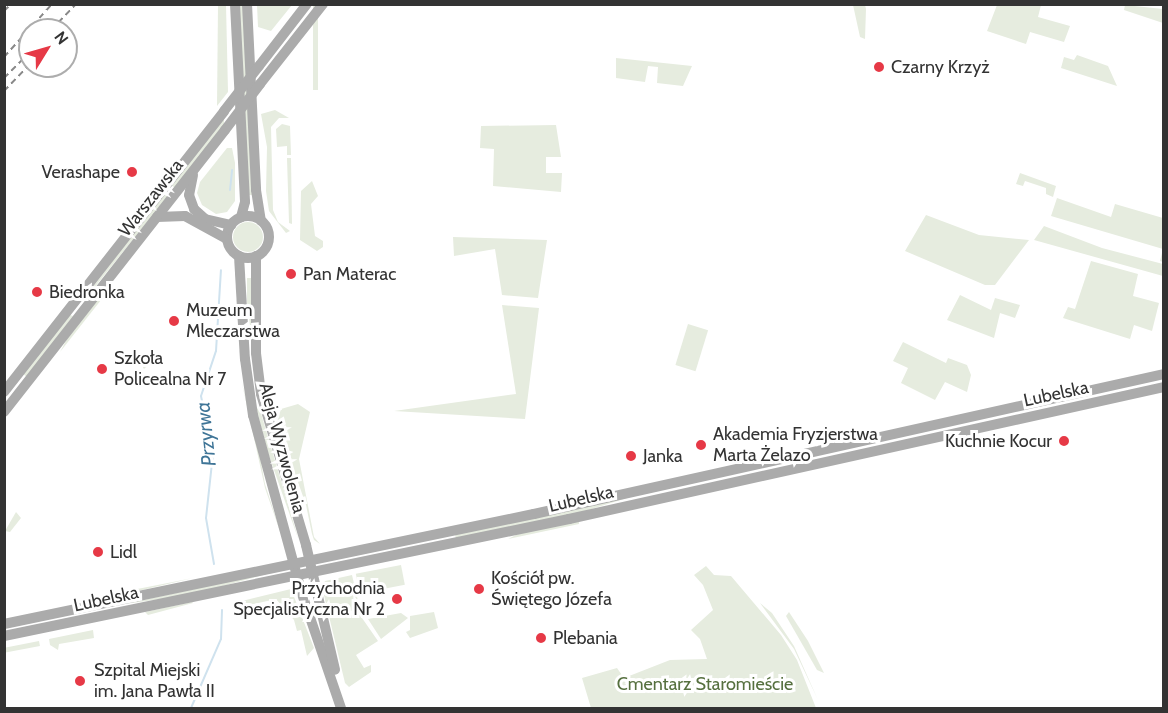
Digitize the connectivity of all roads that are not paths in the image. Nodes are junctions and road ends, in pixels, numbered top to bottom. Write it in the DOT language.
graph roads {
  1 [pos="236,4"];
  2 [pos="247,4"];
  3 [pos="308,4"];
  4 [pos="323,4"];
  5 [pos="197,166"];
  6 [pos="157,217"];
  7 [pos="241,217"];
  8 [pos="261,221"];
  9 [pos="231,225"];
  10 [pos="227,239"];
  11 [pos="239,256"];
  12 [pos="256,256"];
  13 [pos="1164,374"];
  14 [pos="1164,387"];
  15 [pos="4,392"];
  16 [pos="1050,399"];
  17 [pos="1051,411"];
  18 [pos="4,412"];
  19 [pos="310,561"];
  20 [pos="297,564"];
  21 [pos="312,573"];
  22 [pos="298,576"];
  23 [pos="114,601"];
  24 [pos="117,614"];
  25 [pos="4,624"];
  26 [pos="4,636"];
  27 [pos="343,708"];
  1 -- 7 [label="main road"];
  2 -- 8 [label="main road"];
  3 -- 15 [label="main road, Warszawska, bridge"];
  4 -- 5 [label="main road, Warszawska, bridge"];
  5 -- 6 [label="main road, Warszawska"];
  5 -- 9 [label="main road"];
  6 -- 10 [label="main road"];
  6 -- 18 [label="main road, Warszawska"];
  7 -- 8 [label="main road"];
  7 -- 9 [label="main road"];
  8 -- 12 [label="main road"];
  9 -- 10 [label="main road"];
  10 -- 11 [label="main road"];
  11 -- 12 [label="main road"];
  11 -- 20 [label="main road, Aleja Wyzwolenia"];
  12 -- 19 [label="main road, Aleja Wyzwolenia"];
  13 -- 16 [label="main road, Lubelska"];
  14 -- 17 [label="main road, Lubelska"];
  16 -- 17 [label="main road"];
  16 -- 19 [label="main road, Lubelska"];
  17 -- 21 [label="main road, Lubelska"];
  19 -- 20 [label="main road, Lubelska"];
  19 -- 21 [label="main road, Aleja Wyzwolenia"];
  20 -- 22 [label="main road, Aleja Wyzwolenia"];
  20 -- 23 [label="main road, Lubelska"];
  21 -- 22 [label="main road, Lubelska"];
  21 -- 27 [label="main road, Aleja Wyzwolenia"];
  22 -- 24 [label="main road, Lubelska"];
  22 -- 27 [label="main road, Aleja Wyzwolenia"];
  23 -- 24 [label="main road"];
  23 -- 25 [label="main road, Lubelska"];
  24 -- 26 [label="main road, Lubelska"];
}
